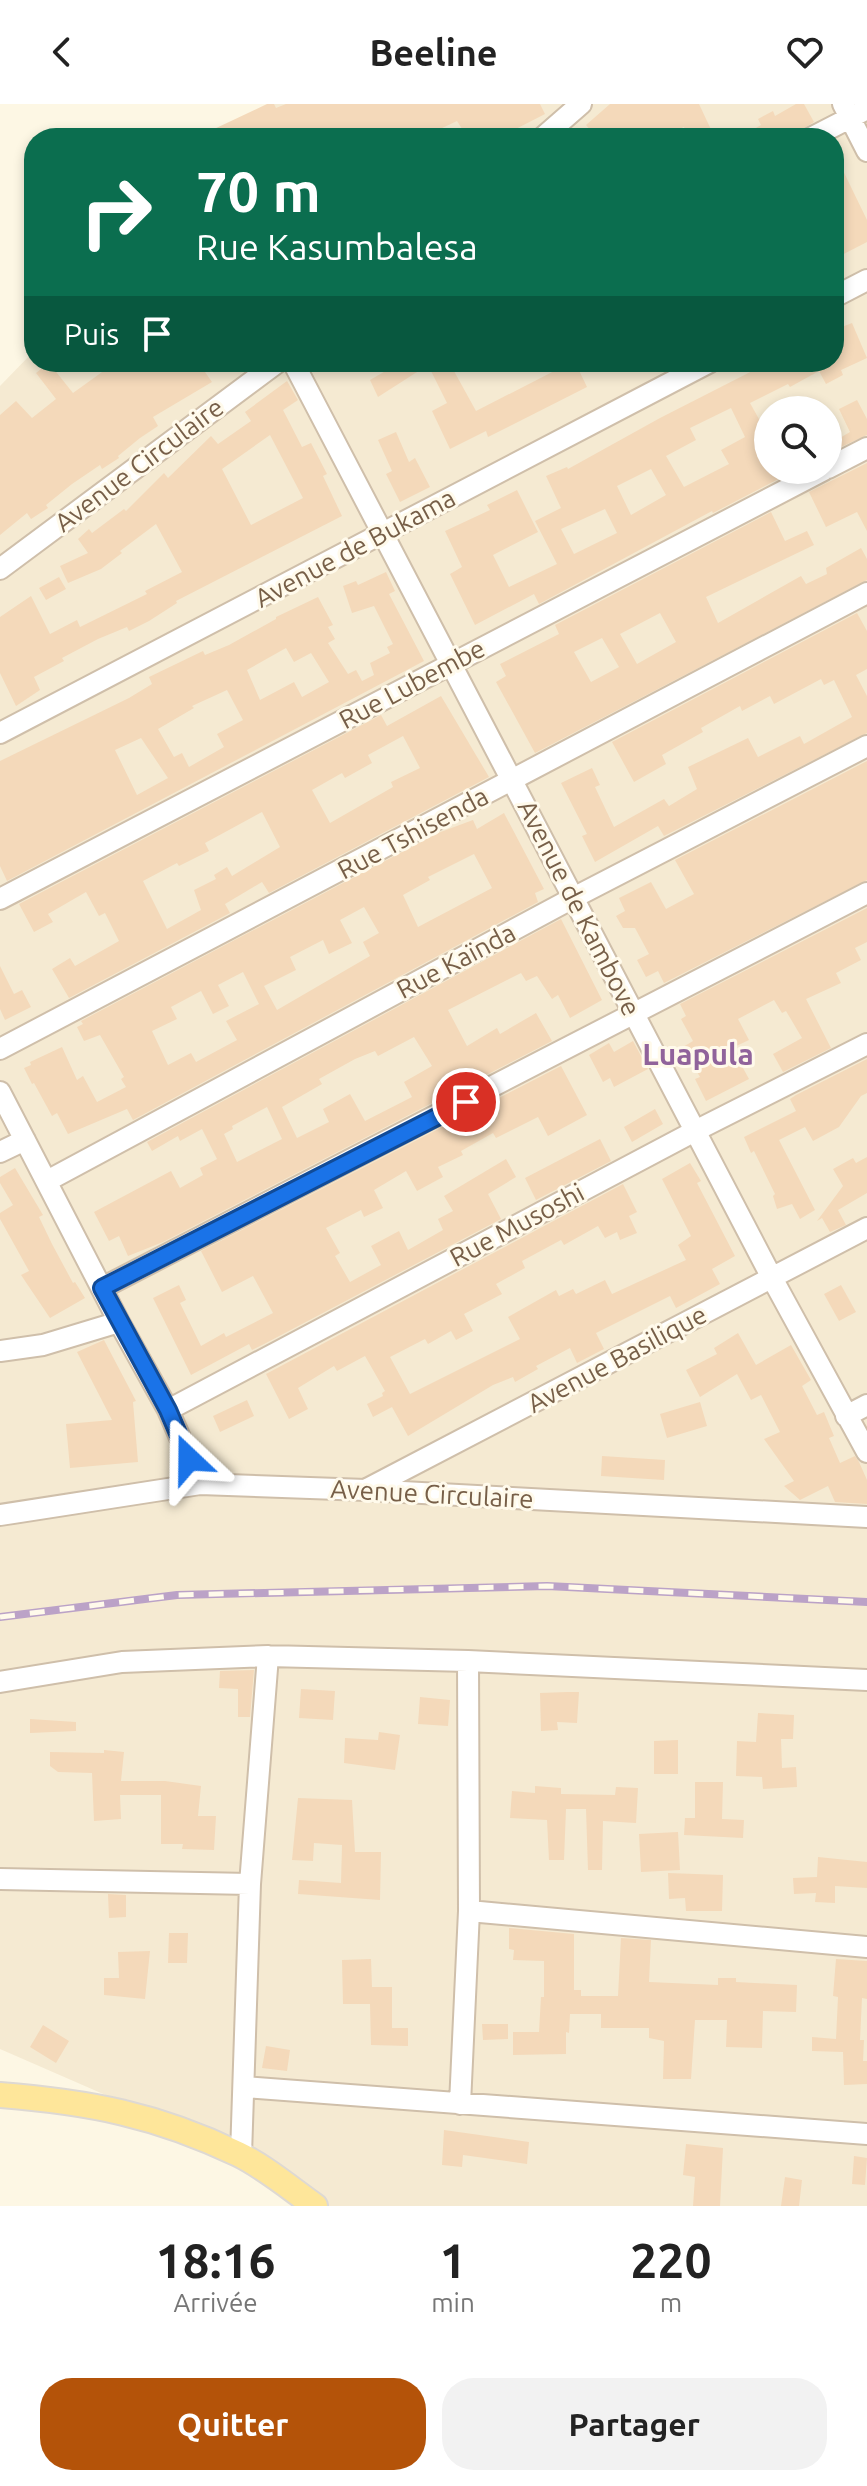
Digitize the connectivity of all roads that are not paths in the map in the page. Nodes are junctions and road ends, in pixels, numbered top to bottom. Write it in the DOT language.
graph roads {
  1 [pos="581,104"];
  2 [pos="853,110"];
  3 [pos="553,128"];
  4 [pos="826,128"];
  5 [pos="867,151"];
  6 [pos="867,280"];
  7 [pos="844,292"];
  8 [pos="265,372"];
  9 [pos="298,372"];
  10 [pos="691,372"];
  11 [pos="867,448"];
  12 [pos="842,461"];
  13 [pos="797,484"];
  14 [pos="383,533"];
  15 [pos="0,569"];
  16 [pos="867,593"];
  17 [pos="450,663"];
  18 [pos="0,733"];
  19 [pos="867,746"];
  20 [pos="513,781"];
  21 [pos="867,893"];
  22 [pos="573,898"];
  23 [pos="0,899"];
  24 [pos="634,1015"];
  25 [pos="867,1044"];
  26 [pos="0,1049"];
  27 [pos="0,1092"];
  28 [pos="697,1130"];
  29 [pos="25,1140"];
  30 [pos="0,1152"];
  31 [pos="47,1181"];
  32 [pos="867,1228"];
  33 [pos="772,1278"];
  34 [pos="102,1288"];
  35 [pos="119,1322"];
  36 [pos="0,1351"];
  37 [pos="867,1405"];
  38 [pos="168,1410"];
  39 [pos="846,1416"];
  40 [pos="867,1452"];
  41 [pos="200,1484"];
  42 [pos="366,1490"];
  43 [pos="0,1515"];
  44 [pos="867,1517"];
  45 [pos="268,1656"];
  46 [pos="468,1661"];
  47 [pos="867,1680"];
  48 [pos="0,1682"];
  49 [pos="0,1879"];
  50 [pos="250,1884"];
  51 [pos="469,1911"];
  52 [pos="867,1947"];
  53 [pos="245,2087"];
  54 [pos="0,2095"];
  55 [pos="460,2104"];
  56 [pos="867,2134"];
  57 [pos="241,2155"];
  58 [pos="315,2206"];
  1 -- 3 [label="street"];
  2 -- 4 [label="street"];
  2 -- 5 [label="street"];
  6 -- 7 [label="street"];
  8 -- 15 [label="street, Avenue Circulaire"];
  9 -- 14 [label="street, Avenue de Kambove"];
  10 -- 14 [label="street, Avenue de Bukama"];
  11 -- 12 [label="street, Rue Lubembe"];
  13 -- 17 [label="street, Rue Lubembe"];
  14 -- 17 [label="street, Avenue de Kambove"];
  14 -- 18 [label="street, Avenue de Bukama"];
  16 -- 20 [label="street, Rue Tshisenda"];
  17 -- 20 [label="street, Avenue de Kambove"];
  17 -- 23 [label="street, Rue Lubembe"];
  19 -- 22 [label="street, Rue Kaïnda"];
  20 -- 22 [label="street, Avenue de Kambove"];
  20 -- 26 [label="street, Rue Tshisenda"];
  21 -- 24 [label="street"];
  22 -- 24 [label="street, Avenue de Kambove"];
  22 -- 31 [label="street, Rue Kaïnda"];
  24 -- 28 [label="street, Avenue de Kambove"];
  24 -- 34 [label="street"];
  25 -- 28 [label="street, Rue Musoshi"];
  27 -- 29 [label="street"];
  28 -- 33 [label="street, Avenue de Kambove"];
  28 -- 38 [label="street, Rue Musoshi"];
  29 -- 30 [label="street"];
  29 -- 31 [label="street"];
  31 -- 34 [label="street"];
  32 -- 33 [label="street, Avenue Basilique"];
  33 -- 39 [label="street, Avenue de Kambove"];
  33 -- 42 [label="street, Avenue Basilique"];
  34 -- 35 [label="street"];
  35 -- 36 [label="street"];
  35 -- 38 [label="street"];
  37 -- 39 [label="street"];
  38 -- 41 [label="street"];
  39 -- 40 [label="street, Avenue de Kambove"];
  41 -- 42 [label="street, Avenue Circulaire"];
  41 -- 43 [label="street, Avenue Circulaire"];
  42 -- 44 [label="street, Avenue Circulaire"];
  45 -- 46 [label="street"];
  45 -- 48 [label="street"];
  45 -- 50 [label="street"];
  46 -- 47 [label="street"];
  46 -- 51 [label="street"];
  49 -- 50 [label="street"];
  50 -- 53 [label="street"];
  51 -- 52 [label="street"];
  51 -- 55 [label="street"];
  53 -- 55 [label="street"];
  53 -- 57 [label="street"];
  54 -- 57 [label="main road"];
  55 -- 56 [label="street"];
  57 -- 58 [label="main road"];
}
